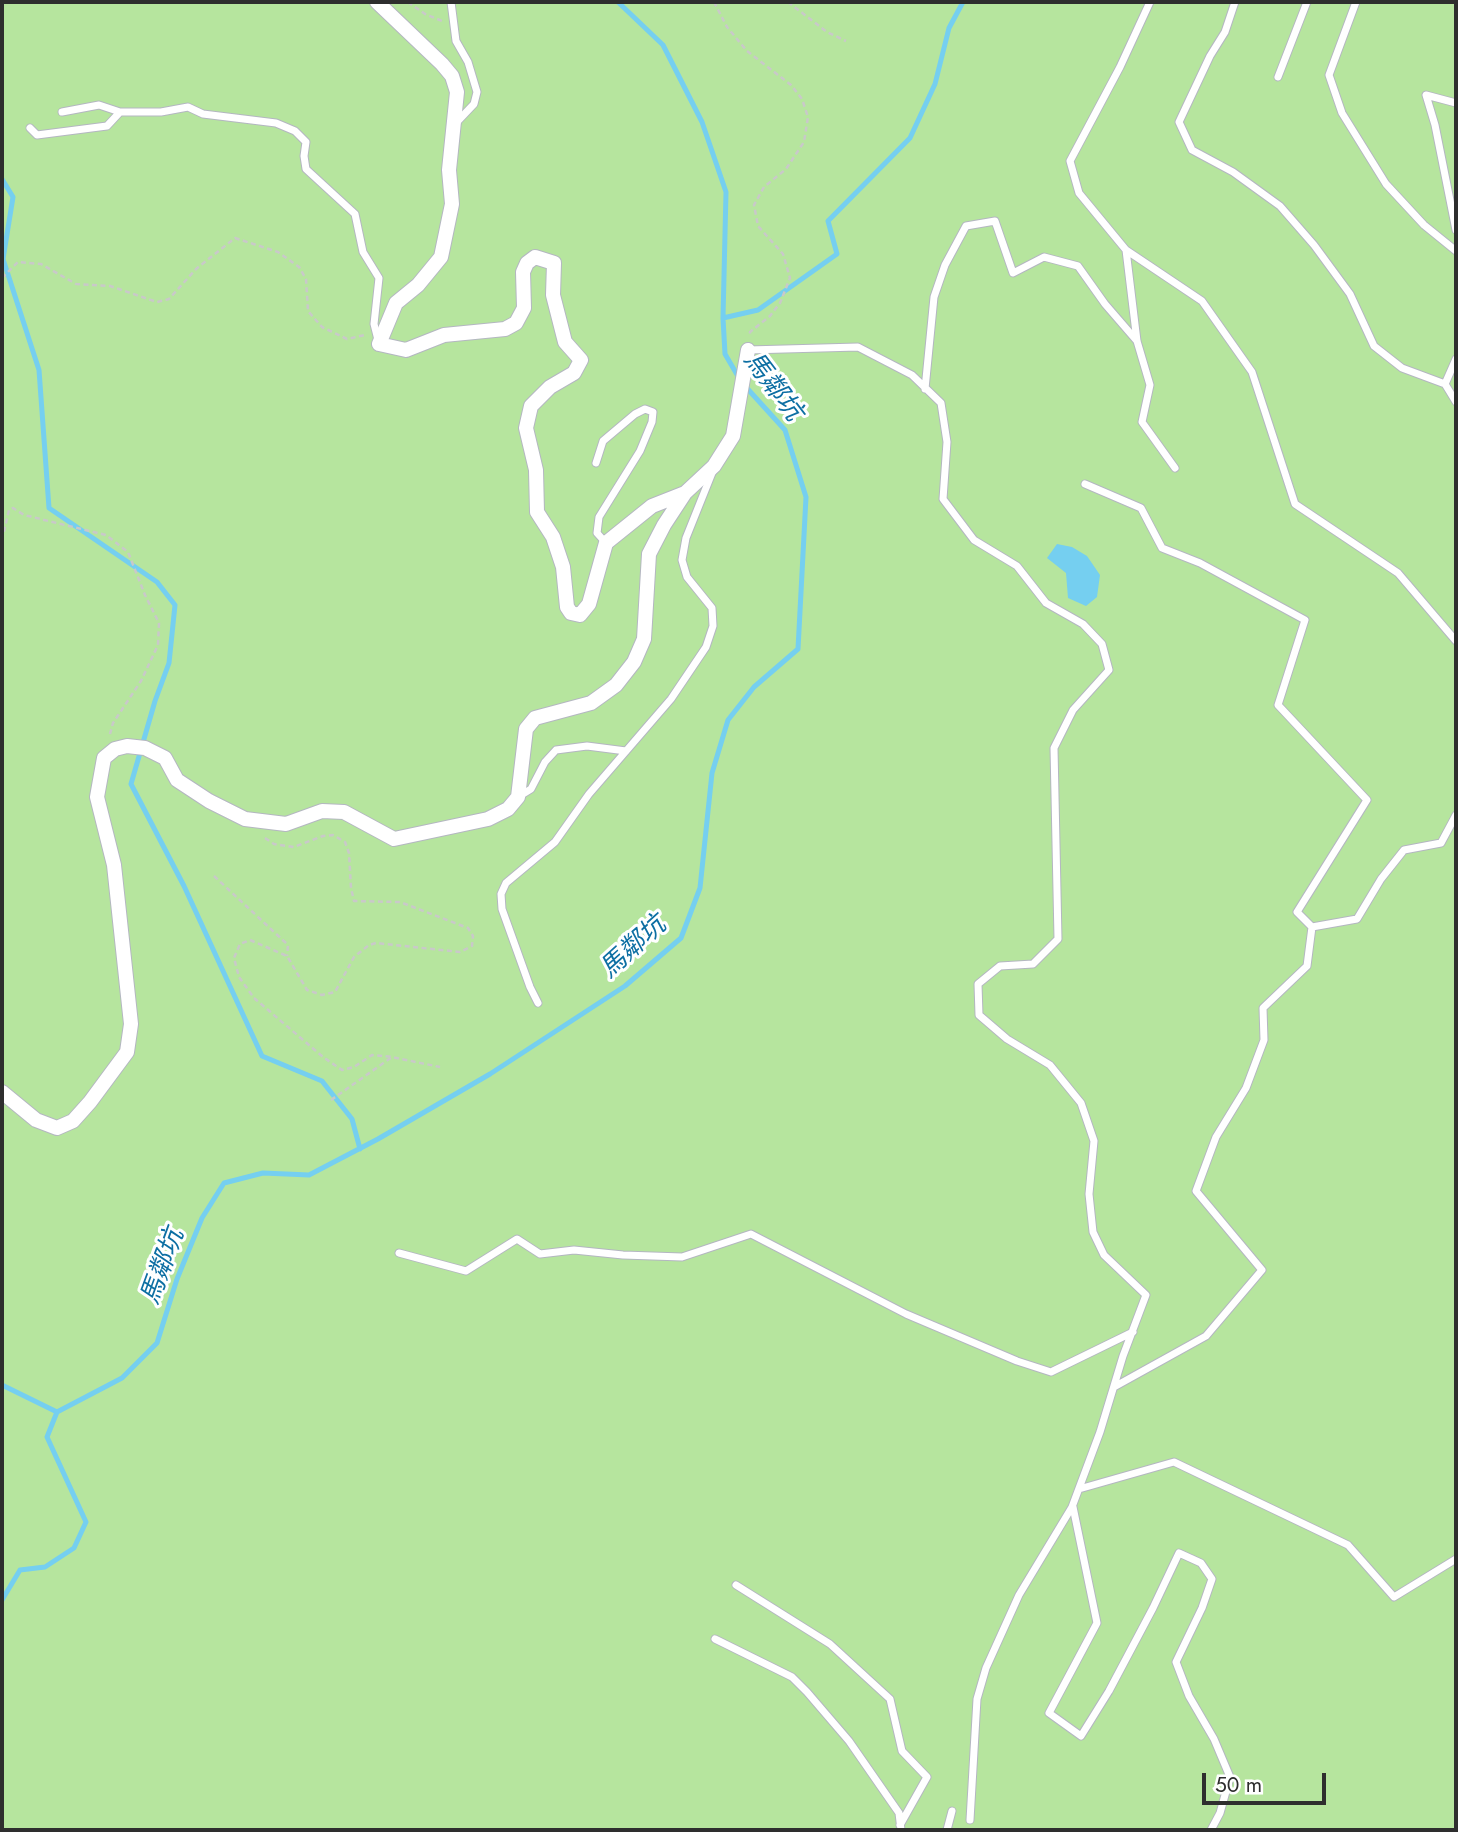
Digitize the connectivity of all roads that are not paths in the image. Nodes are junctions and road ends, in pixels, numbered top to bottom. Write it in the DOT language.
graph roads {
  1 [pos="377,2"];
  2 [pos="452,2"];
  3 [pos="1150,2"];
  4 [pos="1235,2"];
  5 [pos="1307,2"];
  6 [pos="1356,2"];
  7 [pos="1278,77"];
  8 [pos="1456,103"];
  9 [pos="62,111"];
  10 [pos="120,112"];
  11 [pos="455,124"];
  12 [pos="30,128"];
  13 [pos="1456,230"];
  14 [pos="1126,250"];
  15 [pos="1456,251"];
  16 [pos="1137,341"];
  17 [pos="379,344"];
  18 [pos="748,349"];
  19 [pos="1456,359"];
  20 [pos="1445,384"];
  21 [pos="925,389"];
  22 [pos="1456,402"];
  23 [pos="596,463"];
  24 [pos="715,466"];
  25 [pos="1175,468"];
  26 [pos="1085,484"];
  27 [pos="685,492"];
  28 [pos="606,543"];
  29 [pos="1456,641"];
  30 [pos="626,751"];
  31 [pos="518,797"];
  32 [pos="1456,815"];
  33 [pos="1312,927"];
  34 [pos="538,1003"];
  35 [pos="2,1092"];
  36 [pos="399,1253"];
  37 [pos="1134,1331"];
  38 [pos="1113,1387"];
  39 [pos="1079,1489"];
  40 [pos="1072,1507"];
  41 [pos="1456,1559"];
  42 [pos="736,1585"];
  43 [pos="715,1639"];
  44 [pos="952,1811"];
  45 [pos="970,1820"];
  46 [pos="901,1828"];
  47 [pos="947,1830"];
  48 [pos="1211,1830"];
  1 -- 11 [label="street"];
  2 -- 11 [label="lane"];
  3 -- 14 [label="lane"];
  4 -- 20 [label="lane"];
  5 -- 7 [label="lane"];
  6 -- 15 [label="lane"];
  8 -- 13 [label="lane"];
  9 -- 10 [label="lane"];
  10 -- 12 [label="lane"];
  10 -- 17 [label="lane"];
  11 -- 17 [label="street"];
  14 -- 16 [label="lane"];
  14 -- 29 [label="lane"];
  16 -- 21 [label="lane"];
  16 -- 25 [label="lane"];
  17 -- 28 [label="street"];
  18 -- 21 [label="lane"];
  18 -- 24 [label="street"];
  19 -- 20 [label="lane"];
  20 -- 22 [label="lane"];
  21 -- 37 [label="lane"];
  23 -- 28 [label="lane"];
  24 -- 27 [label="street"];
  24 -- 30 [label="lane"];
  26 -- 33 [label="lane"];
  27 -- 28 [label="street"];
  27 -- 31 [label="street"];
  30 -- 31 [label="lane"];
  30 -- 34 [label="lane"];
  31 -- 35 [label="street"];
  32 -- 33 [label="lane"];
  33 -- 38 [label="lane"];
  36 -- 37 [label="lane"];
  37 -- 38 [label="lane"];
  38 -- 39 [label="lane"];
  39 -- 40 [label="lane"];
  39 -- 41 [label="lane"];
  40 -- 45 [label="lane"];
  40 -- 48 [label="lane"];
  42 -- 46 [label="lane"];
  43 -- 46 [label="lane"];
  44 -- 47 [label="lane"];
}
